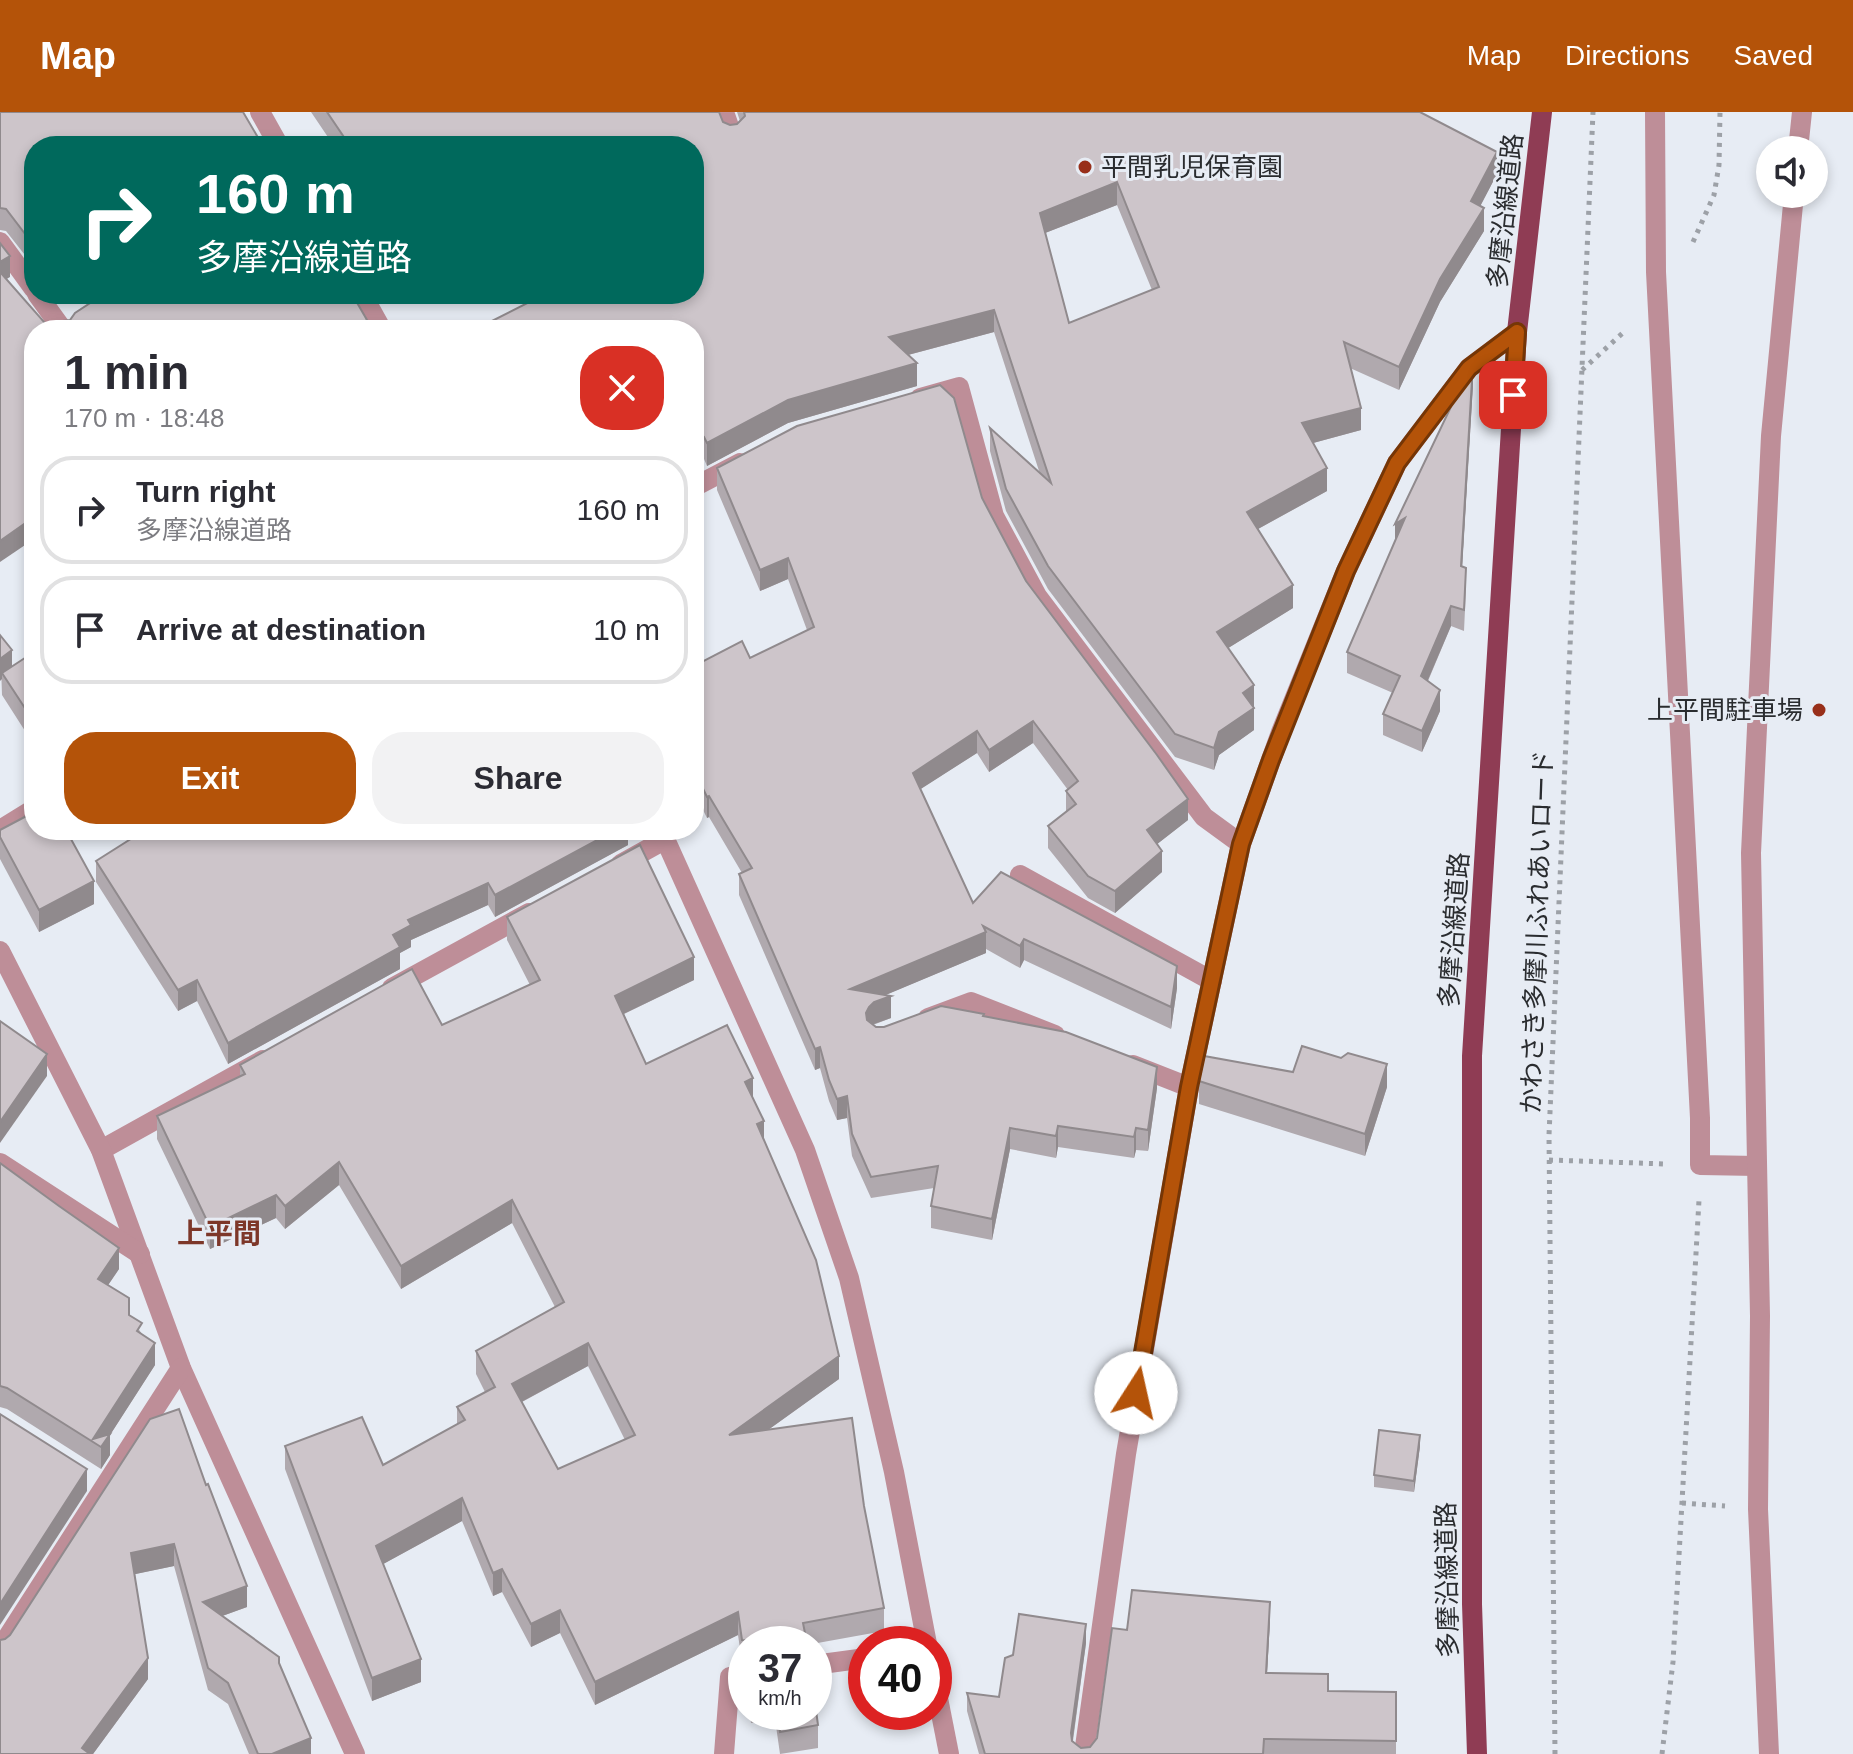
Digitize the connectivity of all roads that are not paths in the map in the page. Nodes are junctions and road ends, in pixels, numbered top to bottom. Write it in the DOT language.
graph roads {
  1 [pos="260,112"];
  2 [pos="724,112"];
  3 [pos="1542,112"];
  4 [pos="1655,112"];
  5 [pos="1802,112"];
  6 [pos="732,135"];
  7 [pos="273,136"];
  8 [pos="1799,136"];
  9 [pos="1793,208"];
  10 [pos="0,242"];
  11 [pos="24,275"];
  12 [pos="1517,332"];
  13 [pos="899,405"];
  14 [pos="750,457"];
  15 [pos="704,482"];
  16 [pos="24,815"];
  17 [pos="0,830"];
  18 [pos="655,840"];
  19 [pos="667,840"];
  20 [pos="1241,844"];
  21 [pos="1020,875"];
  22 [pos="598,876"];
  23 [pos="543,906"];
  24 [pos="0,951"];
  25 [pos="1212,981"];
  26 [pos="377,996"];
  27 [pos="905,1026"];
  28 [pos="1072,1042"];
  29 [pos="281,1050"];
  30 [pos="1116,1059"];
  31 [pos="1189,1087"];
  32 [pos="101,1150"];
  33 [pos="0,1163"];
  34 [pos="1757,1166"];
  35 [pos="140,1254"];
  36 [pos="181,1368"];
  37 [pos="924,1626"];
  38 [pos="0,1649"];
  39 [pos="728,1703"];
  40 [pos="944,1730"];
  41 [pos="355,1754"];
  42 [pos="724,1754"];
  43 [pos="949,1754"];
  44 [pos="1084,1754"];
  45 [pos="1477,1754"];
  46 [pos="1769,1754"];
  1 -- 7 [label="street"];
  2 -- 6 [label="street"];
  3 -- 12 [label="main road, 多摩沿線道路"];
  4 -- 34 [label="street"];
  5 -- 8 [label="street"];
  9 -- 34 [label="street"];
  10 -- 11 [label="street"];
  12 -- 20 [label="street"];
  12 -- 45 [label="main road, 多摩沿線道路"];
  13 -- 20 [label="street"];
  14 -- 15 [label="street"];
  16 -- 17 [label="street"];
  18 -- 22 [label="street"];
  19 -- 37 [label="street"];
  20 -- 25 [label="street"];
  21 -- 25 [label="street"];
  23 -- 26 [label="street"];
  24 -- 32 [label="street"];
  25 -- 31 [label="street"];
  27 -- 28 [label="street"];
  29 -- 32 [label="street"];
  30 -- 31 [label="street"];
  31 -- 44 [label="street"];
  32 -- 35 [label="street"];
  33 -- 35 [label="street"];
  34 -- 46 [label="street"];
  35 -- 36 [label="street"];
  36 -- 38 [label="street"];
  36 -- 41 [label="street"];
  39 -- 42 [label="street"];
  40 -- 43 [label="street"];
}
